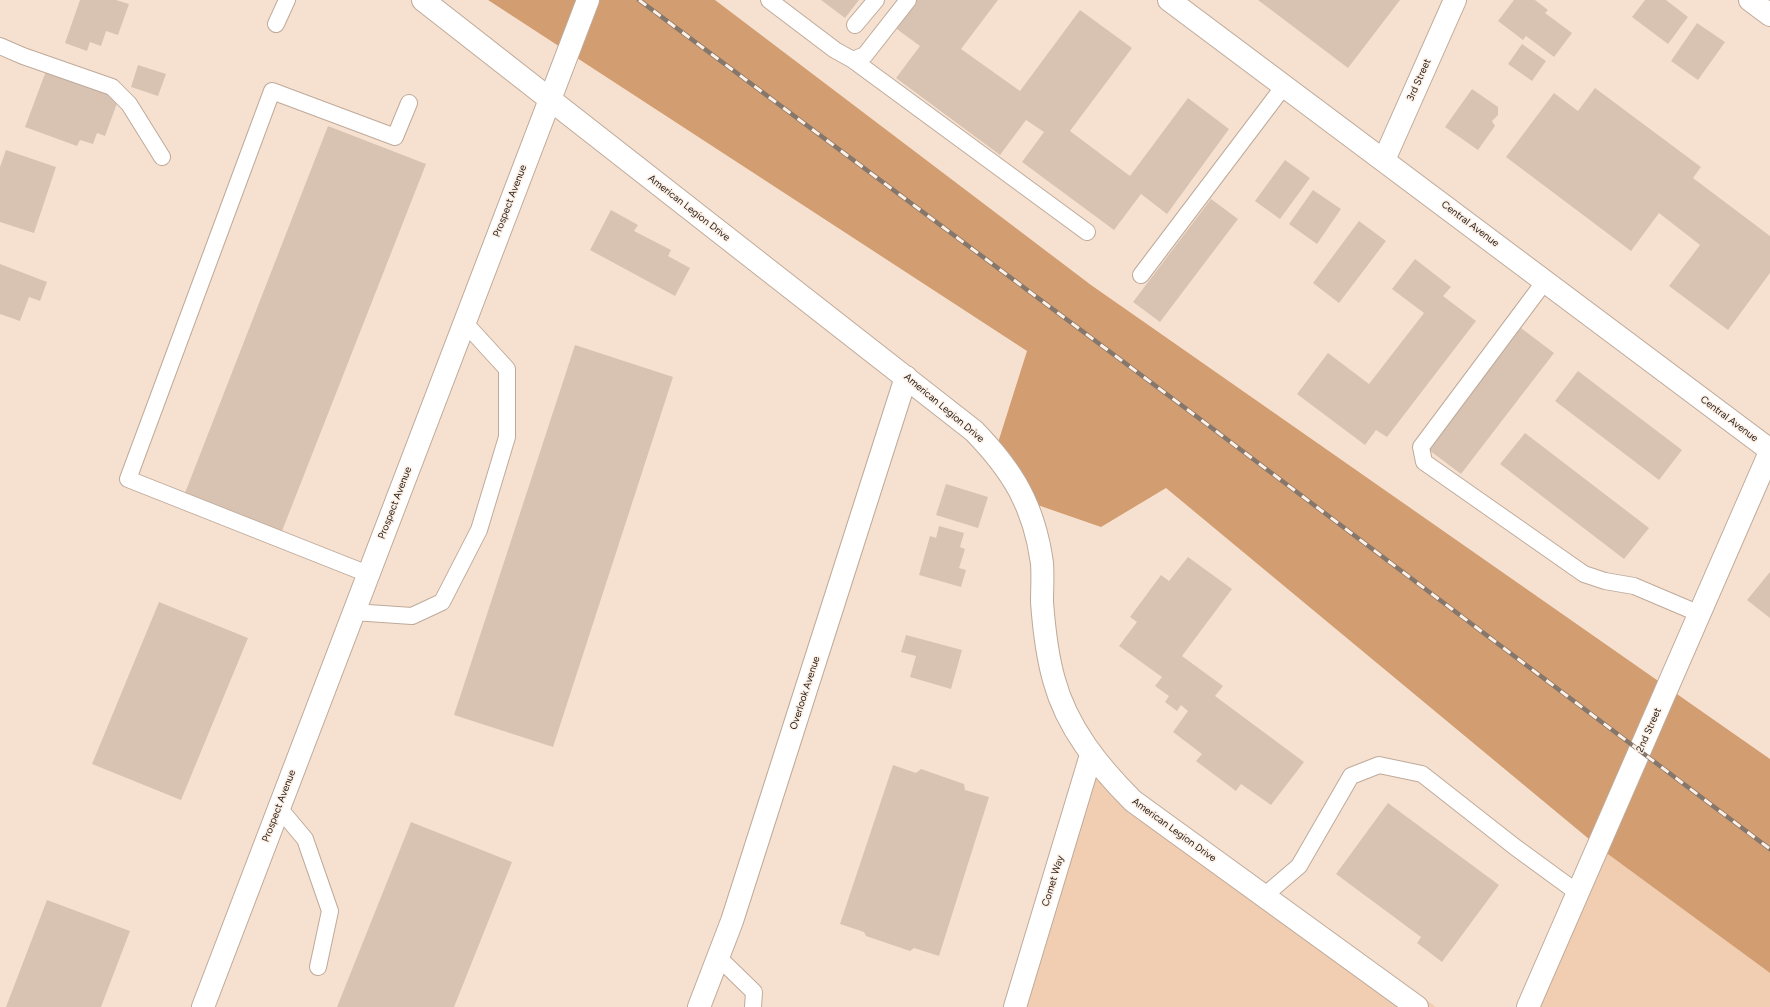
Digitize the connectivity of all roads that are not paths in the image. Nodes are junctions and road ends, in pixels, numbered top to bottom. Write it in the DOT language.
graph roads {
  1 [pos="287,0"];
  2 [pos="423,0"];
  3 [pos="769,0"];
  4 [pos="876,0"];
  5 [pos="908,0"];
  6 [pos="1169,0"];
  7 [pos="1455,0"];
  8 [pos="1750,0"];
  9 [pos="585,9"];
  10 [pos="1770,15"];
  11 [pos="276,24"];
  12 [pos="855,25"];
  13 [pos="0,46"];
  14 [pos="852,60"];
  15 [pos="1284,86"];
  16 [pos="549,99"];
  17 [pos="410,103"];
  18 [pos="162,157"];
  19 [pos="1384,160"];
  20 [pos="1087,232"];
  21 [pos="1141,274"];
  22 [pos="1545,280"];
  23 [pos="464,322"];
  24 [pos="906,377"];
  25 [pos="1770,451"];
  26 [pos="368,574"];
  27 [pos="353,612"];
  28 [pos="1700,614"];
  29 [pos="1091,755"];
  30 [pos="279,808"];
  31 [pos="1578,892"];
  32 [pos="1264,896"];
  33 [pos="718,957"];
  34 [pos="318,967"];
  35 [pos="203,1007"];
  36 [pos="699,1007"];
  37 [pos="753,1007"];
  38 [pos="1015,1007"];
  39 [pos="1417,1007"];
  40 [pos="1528,1007"];
  1 -- 11 [label="lane"];
  2 -- 16 [label="street, American Legion Drive"];
  3 -- 14 [label="lane"];
  4 -- 12 [label="lane"];
  5 -- 14 [label="lane"];
  6 -- 15 [label="street, Central Avenue"];
  7 -- 19 [label="street, 3rd Street"];
  8 -- 10 [label="street"];
  9 -- 16 [label="street, Prospect Avenue"];
  13 -- 18 [label="lane"];
  14 -- 20 [label="lane"];
  15 -- 19 [label="street, Central Avenue"];
  15 -- 21 [label="lane"];
  16 -- 23 [label="street, Prospect Avenue"];
  16 -- 24 [label="street, American Legion Drive"];
  17 -- 26 [label="lane"];
  19 -- 22 [label="street, Central Avenue"];
  22 -- 25 [label="street, Central Avenue"];
  22 -- 28 [label="lane"];
  23 -- 26 [label="street, Prospect Avenue"];
  23 -- 27 [label="lane"];
  24 -- 29 [label="street, American Legion Drive"];
  24 -- 33 [label="street, Overlook Avenue"];
  25 -- 28 [label="street, 2nd Street"];
  26 -- 27 [label="street, Prospect Avenue"];
  27 -- 30 [label="street, Prospect Avenue"];
  28 -- 31 [label="street, 2nd Street"];
  29 -- 32 [label="street, American Legion Drive"];
  29 -- 38 [label="street, Comet Way"];
  30 -- 34 [label="lane"];
  30 -- 35 [label="street, Prospect Avenue"];
  31 -- 32 [label="lane"];
  31 -- 40 [label="street, 2nd Street"];
  32 -- 39 [label="street, American Legion Drive"];
  33 -- 36 [label="street, Overlook Avenue"];
  33 -- 37 [label="lane"];
}
